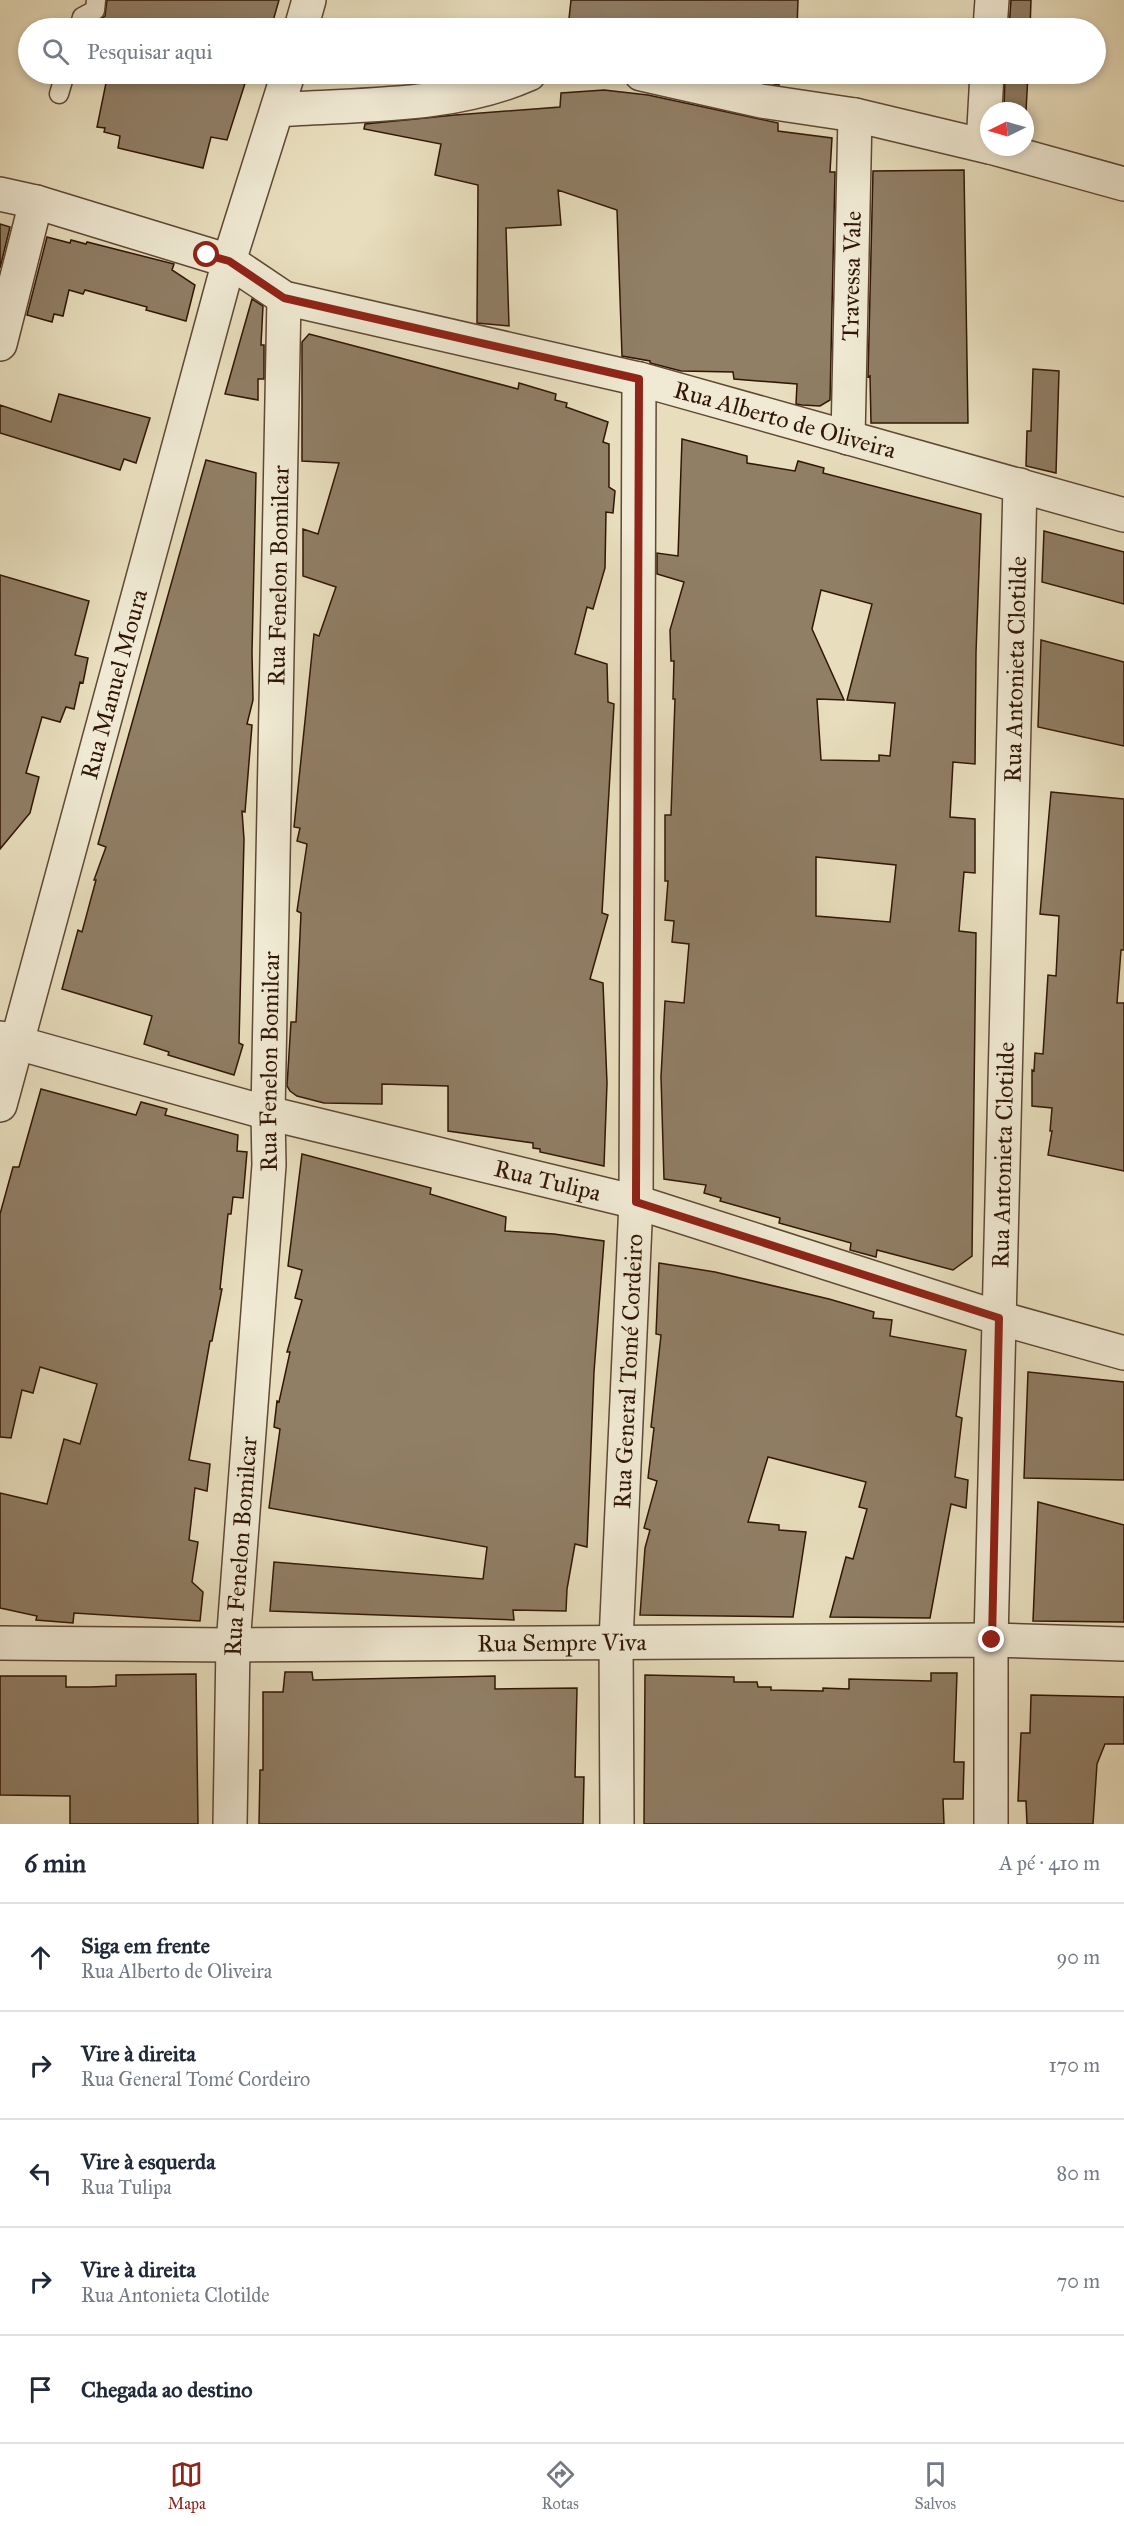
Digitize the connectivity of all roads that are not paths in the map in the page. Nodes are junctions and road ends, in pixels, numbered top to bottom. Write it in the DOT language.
graph roads {
  1 [pos="96,0"];
  2 [pos="309,0"];
  3 [pos="992,0"];
  4 [pos="82,18"];
  5 [pos="304,18"];
  6 [pos="991,18"];
  7 [pos="62,84"];
  8 [pos="285,84"];
  9 [pos="506,84"];
  10 [pos="685,84"];
  11 [pos="987,84"];
  12 [pos="59,94"];
  13 [pos="987,102"];
  14 [pos="277,110"];
  15 [pos="855,115"];
  16 [pos="980,144"];
  17 [pos="1023,156"];
  18 [pos="1124,184"];
  19 [pos="0,194"];
  20 [pos="36,202"];
  21 [pos="229,261"];
  22 [pos="284,298"];
  23 [pos="0,344"];
  24 [pos="639,379"];
  25 [pos="848,438"];
  26 [pos="1020,485"];
  27 [pos="1124,515"];
  28 [pos="8,1040"];
  29 [pos="0,1105"];
  30 [pos="268,1113"];
  31 [pos="636,1202"];
  32 [pos="999,1318"];
  33 [pos="1124,1353"];
  34 [pos="992,1640"];
  35 [pos="616,1641"];
  36 [pos="0,1643"];
  37 [pos="1124,1644"];
  38 [pos="232,1645"];
  39 [pos="230,1824"];
  40 [pos="616,1824"];
  41 [pos="991,1824"];
  1 -- 4 [label="lane"];
  2 -- 5 [label="street"];
  3 -- 6 [label="street"];
  7 -- 12 [label="lane"];
  8 -- 14 [label="street, Rua Manuel Moura"];
  9 -- 14 [label="street"];
  10 -- 15 [label="street"];
  11 -- 13 [label="street"];
  14 -- 21 [label="street, Rua Manuel Moura"];
  15 -- 16 [label="street"];
  15 -- 25 [label="street, Travessa Vale"];
  17 -- 18 [label="street"];
  19 -- 20 [label="street, Rua Alberto de Oliveira"];
  20 -- 21 [label="street, Rua Alberto de Oliveira"];
  20 -- 23 [label="street"];
  21 -- 22 [label="street, Rua Alberto de Oliveira"];
  21 -- 28 [label="street, Rua Manuel Moura"];
  22 -- 24 [label="street, Rua Alberto de Oliveira"];
  22 -- 30 [label="street, Rua Fenelon Bomilcar"];
  24 -- 25 [label="street, Rua Alberto de Oliveira"];
  24 -- 31 [label="street, Rua General Tomé Cordeiro"];
  25 -- 26 [label="street, Rua Alberto de Oliveira"];
  26 -- 27 [label="street, Rua Alberto de Oliveira"];
  26 -- 32 [label="street, Rua Antonieta Clotilde"];
  28 -- 29 [label="street, Rua Manuel Moura"];
  28 -- 30 [label="street, Rua Tulipa"];
  30 -- 31 [label="street, Rua Tulipa"];
  30 -- 38 [label="street, Rua Fenelon Bomilcar"];
  31 -- 32 [label="street, Rua Tulipa"];
  31 -- 35 [label="street, Rua General Tomé Cordeiro"];
  32 -- 33 [label="street, Rua Tulipa"];
  32 -- 34 [label="street, Rua Antonieta Clotilde"];
  34 -- 35 [label="street, Rua Sempre Viva"];
  34 -- 37 [label="street, Rua Sempre Viva"];
  34 -- 41 [label="street, Rua Antonieta Clotilde"];
  35 -- 38 [label="street, Rua Sempre Viva"];
  35 -- 40 [label="street, Rua General Tomé Cordeiro"];
  36 -- 38 [label="street, Rua Sempre Viva"];
  38 -- 39 [label="street, Rua Fenelon Bomilcar"];
}
